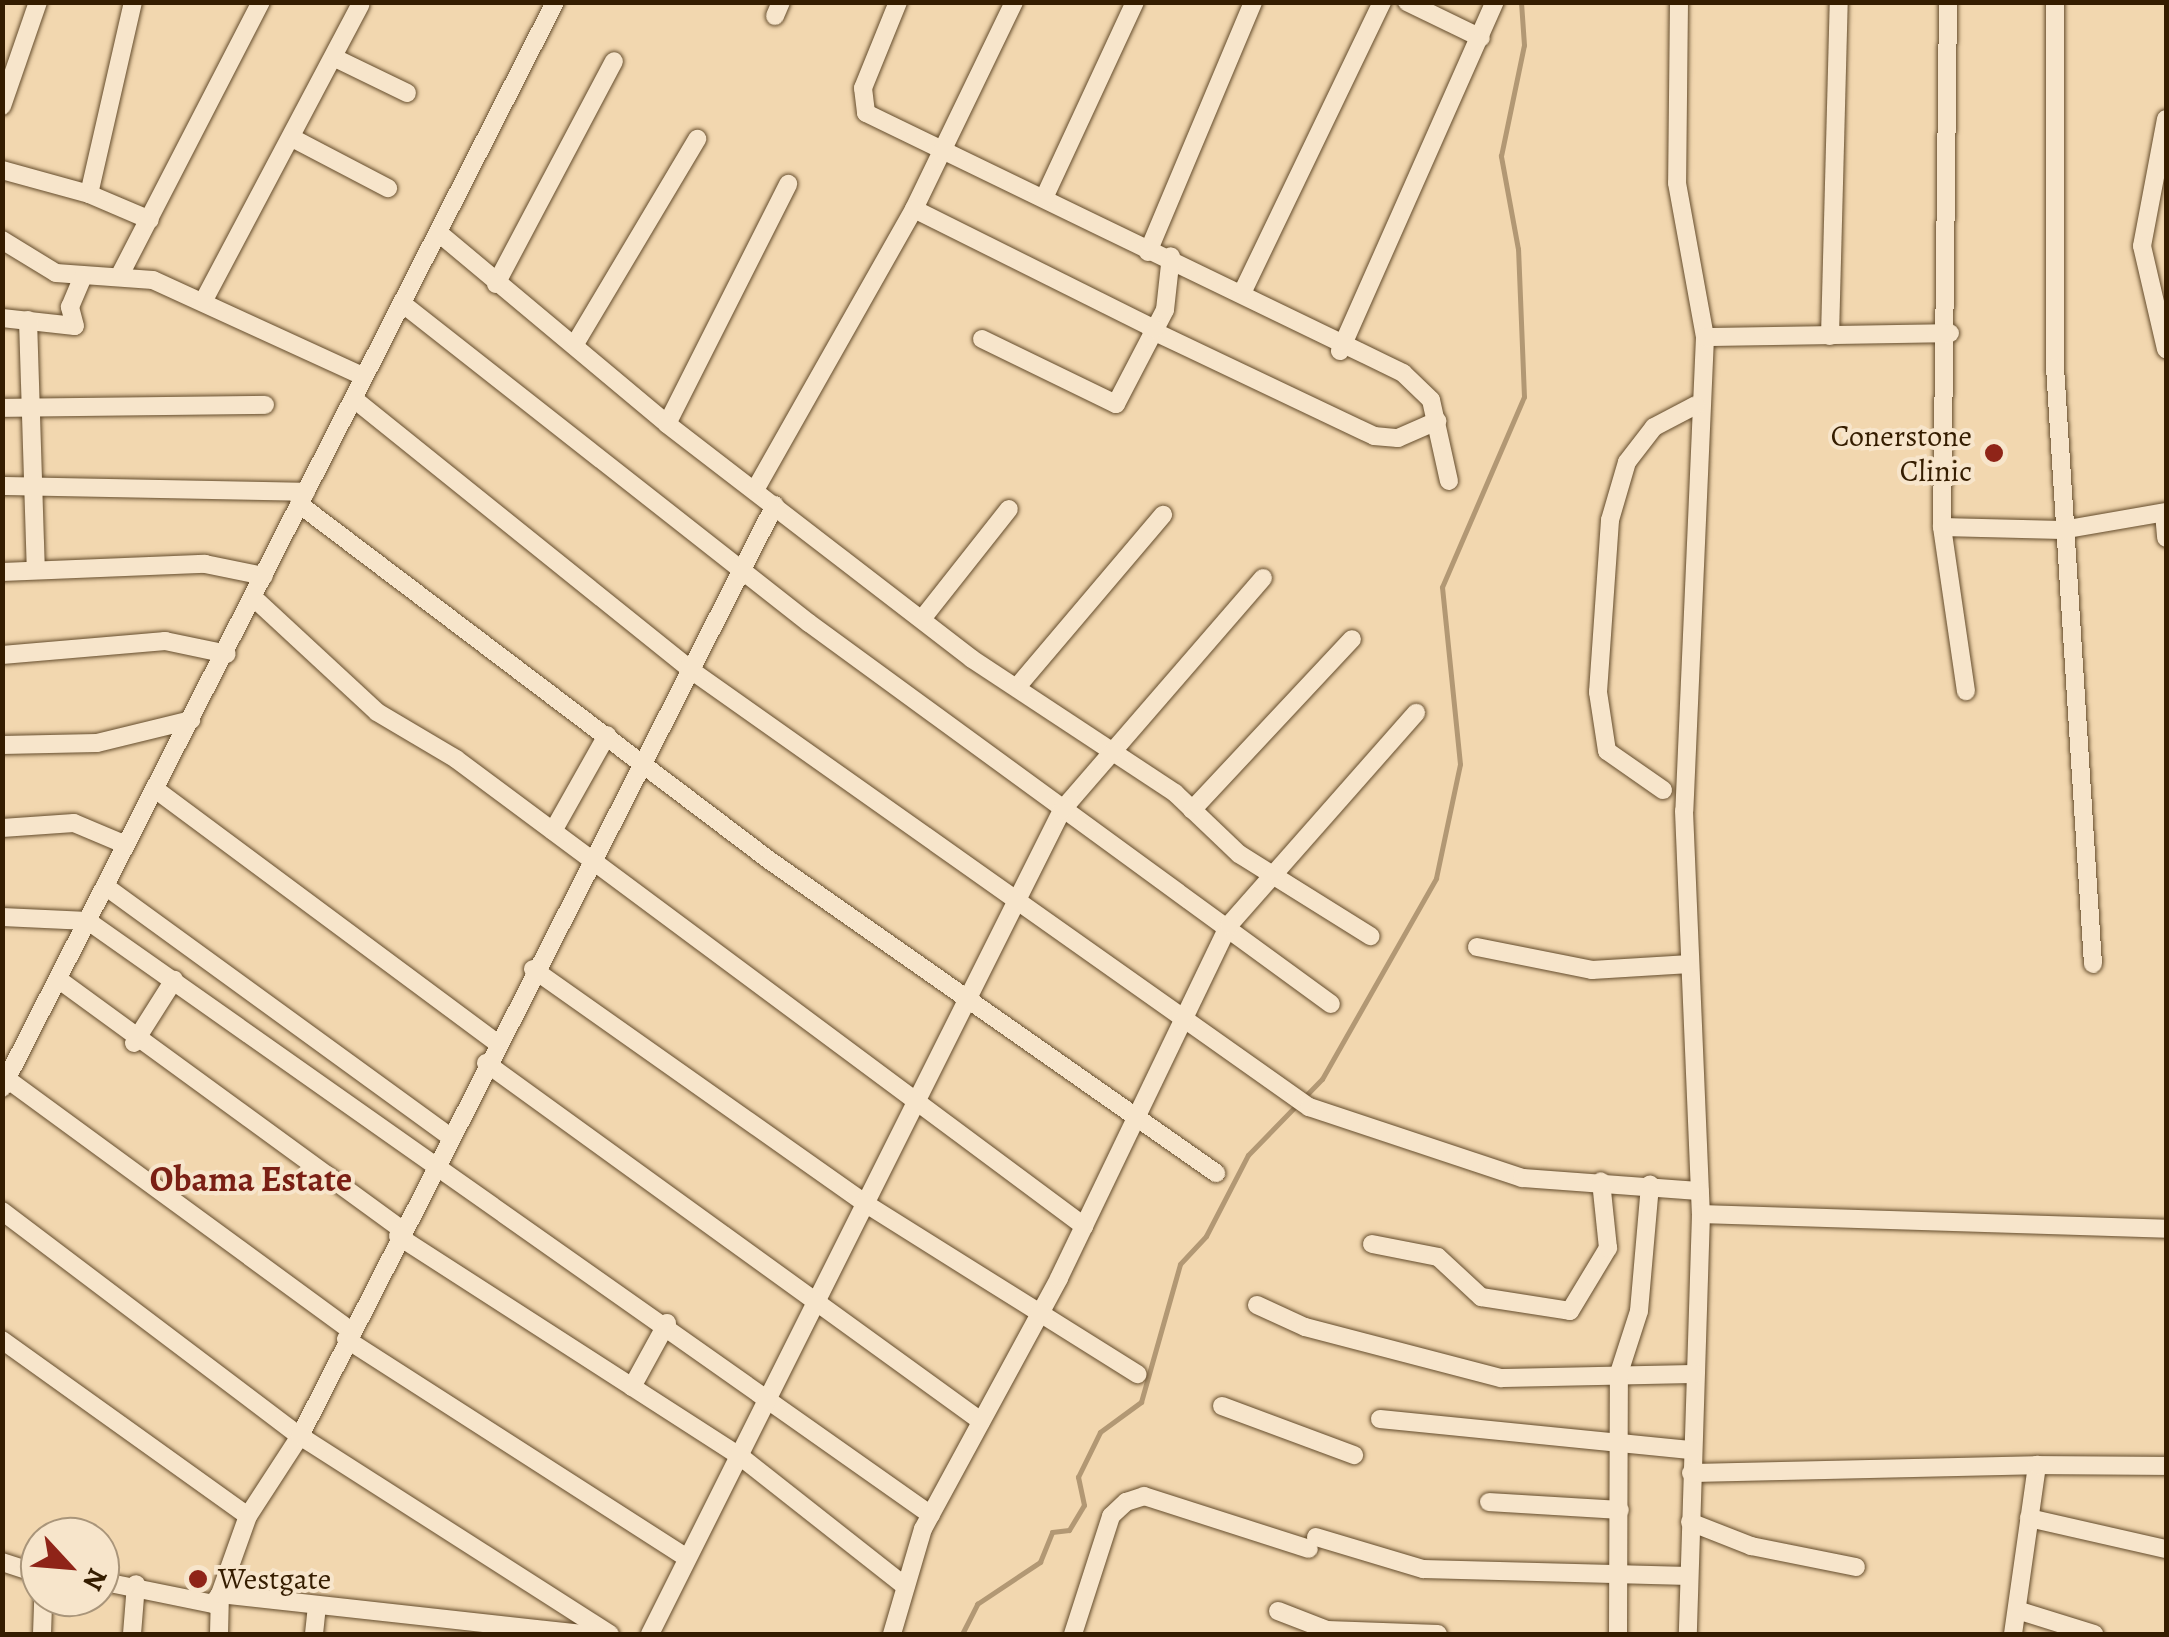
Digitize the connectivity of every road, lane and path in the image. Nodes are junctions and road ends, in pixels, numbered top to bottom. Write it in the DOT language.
graph roads {
  1 [pos="38,2"];
  2 [pos="133,2"];
  3 [pos="260,2"];
  4 [pos="555,2"];
  5 [pos="898,2"];
  6 [pos="1014,2"];
  7 [pos="1134,2"];
  8 [pos="1252,2"];
  9 [pos="1382,2"];
  10 [pos="1407,2"];
  11 [pos="1496,2"];
  12 [pos="1667,2"];
  13 [pos="1680,2"];
  14 [pos="1838,2"];
  15 [pos="1948,2"];
  16 [pos="2054,2"];
  17 [pos="360,5"];
  18 [pos="1481,38"];
  19 [pos="1676,50"];
  20 [pos="335,58"];
  21 [pos="614,62"];
  22 [pos="407,93"];
  23 [pos="2,106"];
  24 [pos="2166,119"];
  25 [pos="697,139"];
  26 [pos="296,140"];
  27 [pos="944,150"];
  28 [pos="2,170"];
  29 [pos="788,184"];
  30 [pos="388,188"];
  31 [pos="89,194"];
  32 [pos="1044,198"];
  33 [pos="914,209"];
  34 [pos="150,220"];
  35 [pos="440,234"];
  36 [pos="2,240"];
  37 [pos="1148,252"];
  38 [pos="1172,256"];
  39 [pos="2166,271"];
  40 [pos="2146,272"];
  41 [pos="121,273"];
  42 [pos="82,280"];
  43 [pos="496,284"];
  44 [pos="1243,292"];
  45 [pos="204,300"];
  46 [pos="403,304"];
  47 [pos="2,318"];
  48 [pos="28,320"];
  49 [pos="1153,330"];
  50 [pos="1950,333"];
  51 [pos="1830,336"];
  52 [pos="1705,337"];
  53 [pos="982,339"];
  54 [pos="575,344"];
  55 [pos="2166,348"];
  56 [pos="1340,350"];
  57 [pos="358,374"];
  58 [pos="354,399"];
  59 [pos="25,405"];
  60 [pos="1696,405"];
  61 [pos="264,406"];
  62 [pos="2,408"];
  63 [pos="1437,420"];
  64 [pos="667,424"];
  65 [pos="1449,481"];
  66 [pos="2,486"];
  67 [pos="34,486"];
  68 [pos="755,490"];
  69 [pos="303,498"];
  70 [pos="775,505"];
  71 [pos="1009,509"];
  72 [pos="2165,513"];
  73 [pos="1163,515"];
  74 [pos="1942,527"];
  75 [pos="2062,530"];
  76 [pos="2166,538"];
  77 [pos="741,569"];
  78 [pos="36,570"];
  79 [pos="2,572"];
  80 [pos="264,576"];
  81 [pos="1263,578"];
  82 [pos="255,599"];
  83 [pos="922,619"];
  84 [pos="1352,639"];
  85 [pos="227,654"];
  86 [pos="2,655"];
  87 [pos="688,668"];
  88 [pos="1016,687"];
  89 [pos="1966,691"];
  90 [pos="1416,713"];
  91 [pos="191,720"];
  92 [pos="606,735"];
  93 [pos="2,745"];
  94 [pos="1109,750"];
  95 [pos="640,763"];
  96 [pos="156,789"];
  97 [pos="1663,790"];
  98 [pos="1062,810"];
  99 [pos="1192,810"];
  100 [pos="2,828"];
  101 [pos="554,832"];
  102 [pos="126,845"];
  103 [pos="589,860"];
  104 [pos="1268,872"];
  105 [pos="105,886"];
  106 [pos="1014,905"];
  107 [pos="2,917"];
  108 [pos="88,922"];
  109 [pos="1229,925"];
  110 [pos="1370,936"];
  111 [pos="1477,948"];
  112 [pos="1690,964"];
  113 [pos="2093,964"];
  114 [pos="533,969"];
  115 [pos="58,979"];
  116 [pos="174,980"];
  117 [pos="967,1002"];
  118 [pos="1331,1004"];
  119 [pos="1180,1021"];
  120 [pos="496,1042"];
  121 [pos="134,1043"];
  122 [pos="486,1063"];
  123 [pos="4,1084"];
  124 [pos="912,1104"];
  125 [pos="1132,1122"];
  126 [pos="448,1135"];
  127 [pos="432,1170"];
  128 [pos="1216,1172"];
  129 [pos="1600,1182"];
  130 [pos="1650,1184"];
  131 [pos="1700,1191"];
  132 [pos="863,1202"];
  133 [pos="2,1211"];
  134 [pos="1701,1214"];
  135 [pos="1084,1226"];
  136 [pos="2166,1229"];
  137 [pos="400,1233"];
  138 [pos="1372,1244"];
  139 [pos="816,1298"];
  140 [pos="1256,1305"];
  141 [pos="1038,1318"];
  142 [pos="667,1323"];
  143 [pos="348,1334"];
  144 [pos="2,1340"];
  145 [pos="1138,1374"];
  146 [pos="1619,1374"];
  147 [pos="1695,1374"];
  148 [pos="632,1387"];
  149 [pos="769,1394"];
  150 [pos="1222,1406"];
  151 [pos="1380,1418"];
  152 [pos="981,1421"];
  153 [pos="300,1436"];
  154 [pos="1622,1445"];
  155 [pos="1692,1450"];
  156 [pos="1354,1455"];
  157 [pos="742,1458"];
  158 [pos="2037,1466"];
  159 [pos="2166,1466"];
  160 [pos="1691,1473"];
  161 [pos="1490,1502"];
  162 [pos="1620,1510"];
  163 [pos="931,1515"];
  164 [pos="248,1516"];
  165 [pos="2029,1518"];
  166 [pos="1690,1522"];
  167 [pos="2166,1549"];
  168 [pos="683,1554"];
  169 [pos="1856,1568"];
  170 [pos="1619,1574"];
  171 [pos="1689,1576"];
  172 [pos="120,1583"];
  173 [pos="136,1584"];
  174 [pos="905,1586"];
  175 [pos="220,1594"];
  176 [pos="317,1606"];
  177 [pos="2017,1610"];
  178 [pos="1278,1611"];
  179 [pos="425,1627"];
  180 [pos="530,1630"];
  181 [pos="132,1634"];
  182 [pos="218,1634"];
  183 [pos="314,1634"];
  184 [pos="585,1634"];
  185 [pos="610,1634"];
  186 [pos="650,1634"];
  187 [pos="892,1634"];
  188 [pos="1073,1634"];
  189 [pos="1438,1634"];
  190 [pos="1618,1634"];
  191 [pos="1688,1634"];
  192 [pos="2013,1634"];
  193 [pos="2094,1634"];
  1 -- 23 [label="street"];
  2 -- 31 [label="street"];
  3 -- 34 [label="street"];
  4 -- 35 [label="street"];
  5 -- 27 [label="street"];
  6 -- 27 [label="street"];
  7 -- 32 [label="street"];
  8 -- 37 [label="street"];
  9 -- 44 [label="street"];
  10 -- 18 [label="street"];
  11 -- 18 [label="street"];
  12 -- 19 [label="street"];
  13 -- 19 [label="street"];
  14 -- 51 [label="street"];
  15 -- 50 [label="street"];
  16 -- 75 [label="street"];
  17 -- 20 [label="street"];
  18 -- 56 [label="street"];
  19 -- 52 [label="street"];
  20 -- 22 [label="street"];
  20 -- 26 [label="street"];
  21 -- 43 [label="street"];
  24 -- 40 [label="street"];
  25 -- 54 [label="street"];
  26 -- 30 [label="street"];
  26 -- 45 [label="street"];
  27 -- 32 [label="street"];
  27 -- 33 [label="street"];
  28 -- 31 [label="street"];
  29 -- 64 [label="street"];
  31 -- 34 [label="street"];
  32 -- 37 [label="street"];
  33 -- 49 [label="street"];
  33 -- 68 [label="street"];
  34 -- 41 [label="street"];
  35 -- 43 [label="street"];
  35 -- 46 [label="street"];
  36 -- 42 [label="street"];
  37 -- 38 [label="street"];
  38 -- 44 [label="street"];
  38 -- 49 [label="street"];
  39 -- 40 [label="street"];
  40 -- 55 [label="street"];
  41 -- 42 [label="street"];
  41 -- 45 [label="street"];
  42 -- 48 [label="street"];
  43 -- 54 [label="street"];
  44 -- 56 [label="street"];
  45 -- 57 [label="street"];
  46 -- 57 [label="street"];
  46 -- 77 [label="street"];
  47 -- 48 [label="street"];
  48 -- 59 [label="street"];
  49 -- 53 [label="street"];
  49 -- 63 [label="street"];
  50 -- 51 [label="street"];
  50 -- 74 [label="street"];
  51 -- 52 [label="street"];
  52 -- 60 [label="street"];
  54 -- 64 [label="street"];
  56 -- 63 [label="street"];
  57 -- 58 [label="street"];
  58 -- 69 [label="street"];
  58 -- 87 [label="street"];
  59 -- 61 [label="street"];
  59 -- 62 [label="street"];
  59 -- 67 [label="street"];
  60 -- 97 [label="street"];
  60 -- 112 [label="street"];
  63 -- 65 [label="street"];
  64 -- 68 [label="street"];
  66 -- 67 [label="street"];
  67 -- 69 [label="street"];
  67 -- 78 [label="street"];
  68 -- 70 [label="street"];
  69 -- 80 [label="street"];
  69 -- 92 [label="street"];
  70 -- 77 [label="street"];
  70 -- 83 [label="street"];
  71 -- 83 [label="street"];
  72 -- 75 [label="street"];
  72 -- 76 [label="street"];
  73 -- 88 [label="street"];
  74 -- 75 [label="street"];
  74 -- 89 [label="street"];
  75 -- 113 [label="street"];
  77 -- 87 [label="street"];
  77 -- 98 [label="street"];
  78 -- 79 [label="street"];
  78 -- 80 [label="street"];
  80 -- 82 [label="street"];
  81 -- 94 [label="street"];
  82 -- 85 [label="street"];
  82 -- 101 [label="street"];
  83 -- 88 [label="street"];
  84 -- 99 [label="street"];
  85 -- 86 [label="street"];
  85 -- 91 [label="street"];
  87 -- 95 [label="street"];
  87 -- 106 [label="street"];
  88 -- 94 [label="street"];
  90 -- 104 [label="street"];
  91 -- 93 [label="street"];
  91 -- 96 [label="street"];
  92 -- 95 [label="street"];
  92 -- 101 [label="street"];
  94 -- 98 [label="street"];
  94 -- 99 [label="street"];
  95 -- 103 [label="street"];
  95 -- 117 [label="street"];
  96 -- 102 [label="street"];
  96 -- 120 [label="street"];
  98 -- 106 [label="street"];
  98 -- 109 [label="street"];
  99 -- 104 [label="street"];
  100 -- 102 [label="street"];
  101 -- 103 [label="street"];
  102 -- 105 [label="street"];
  103 -- 114 [label="street"];
  103 -- 124 [label="street"];
  104 -- 109 [label="street"];
  104 -- 110 [label="street"];
  105 -- 108 [label="street"];
  105 -- 126 [label="street"];
  106 -- 117 [label="street"];
  106 -- 119 [label="street"];
  107 -- 108 [label="street"];
  108 -- 115 [label="street"];
  108 -- 116 [label="street"];
  109 -- 118 [label="street"];
  109 -- 119 [label="street"];
  111 -- 112 [label="street"];
  112 -- 131 [label="street"];
  114 -- 120 [label="street"];
  114 -- 132 [label="street"];
  115 -- 121 [label="street"];
  115 -- 123 [label="street"];
  116 -- 121 [label="street"];
  116 -- 127 [label="street"];
  117 -- 124 [label="street"];
  117 -- 125 [label="street"];
  119 -- 125 [label="street"];
  119 -- 129 [label="street"];
  120 -- 122 [label="street"];
  121 -- 137 [label="street"];
  122 -- 126 [label="street"];
  122 -- 139 [label="street"];
  123 -- 143 [label="street"];
  124 -- 132 [label="street"];
  124 -- 135 [label="street"];
  125 -- 128 [label="street"];
  125 -- 135 [label="street"];
  126 -- 127 [label="street"];
  127 -- 137 [label="street"];
  127 -- 142 [label="street"];
  129 -- 130 [label="street"];
  129 -- 138 [label="street"];
  130 -- 131 [label="street"];
  130 -- 146 [label="street"];
  131 -- 134 [label="street"];
  132 -- 139 [label="street"];
  132 -- 141 [label="street"];
  133 -- 153 [label="street"];
  134 -- 136 [label="street"];
  134 -- 147 [label="street"];
  135 -- 141 [label="street"];
  137 -- 143 [label="street"];
  137 -- 148 [label="street"];
  139 -- 149 [label="street"];
  139 -- 152 [label="street"];
  140 -- 146 [label="street"];
  141 -- 145 [label="street"];
  141 -- 152 [label="street"];
  142 -- 148 [label="street"];
  142 -- 149 [label="street"];
  143 -- 153 [label="street"];
  143 -- 168 [label="street"];
  144 -- 164 [label="street"];
  146 -- 147 [label="street"];
  146 -- 154 [label="street"];
  147 -- 155 [label="street"];
  148 -- 157 [label="street"];
  149 -- 157 [label="street"];
  149 -- 163 [label="street"];
  150 -- 156 [label="street"];
  151 -- 154 [label="street"];
  152 -- 163 [label="street"];
  153 -- 164 [label="street"];
  153 -- 185 [label="street"];
  154 -- 155 [label="street"];
  154 -- 162 [label="street"];
  155 -- 160 [label="street"];
  157 -- 168 [label="street"];
  157 -- 174 [label="street"];
  158 -- 159 [label="street"];
  158 -- 160 [label="street"];
  158 -- 165 [label="street"];
  160 -- 166 [label="street"];
  161 -- 162 [label="street"];
  162 -- 170 [label="street"];
  163 -- 174 [label="street"];
  164 -- 175 [label="street"];
  165 -- 167 [label="street"];
  165 -- 177 [label="street"];
  166 -- 169 [label="street"];
  166 -- 171 [label="street"];
  168 -- 186 [label="street"];
  170 -- 171 [label="street"];
  170 -- 188 [label="street"];
  170 -- 190 [label="street"];
  171 -- 191 [label="street"];
  172 -- 173 [label="street"];
  173 -- 175 [label="street"];
  173 -- 181 [label="street"];
  174 -- 187 [label="street"];
  175 -- 176 [label="street"];
  175 -- 182 [label="street"];
  176 -- 179 [label="street"];
  176 -- 183 [label="street"];
  177 -- 192 [label="street"];
  177 -- 193 [label="street"];
  178 -- 189 [label="street"];
  179 -- 180 [label="street"];
  180 -- 184 [label="street"];
}
